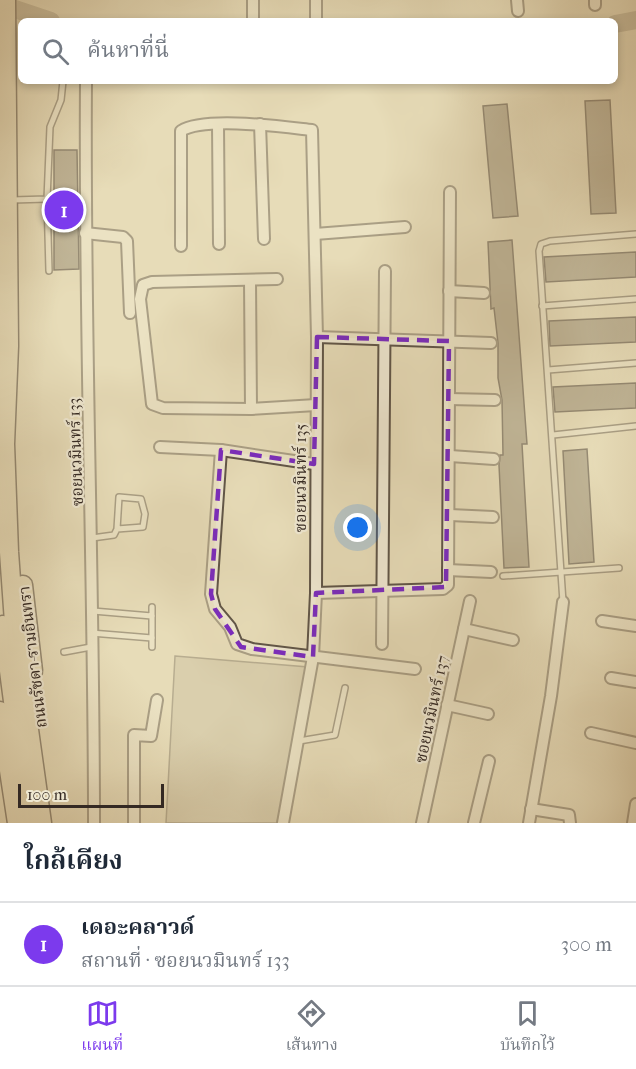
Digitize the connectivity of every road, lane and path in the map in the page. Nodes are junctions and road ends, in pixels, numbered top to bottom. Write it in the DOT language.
graph roads {
  1 [pos="253,0"];
  2 [pos="316,0"];
  3 [pos="7,8"];
  4 [pos="253,18"];
  5 [pos="316,18"];
  6 [pos="63,84"];
  7 [pos="86,84"];
  8 [pos="260,124"];
  9 [pos="218,125"];
  10 [pos="450,192"];
  11 [pos="47,199"];
  12 [pos="7,200"];
  13 [pos="405,227"];
  14 [pos="85,233"];
  15 [pos="315,234"];
  16 [pos="636,234"];
  17 [pos="264,239"];
  18 [pos="219,244"];
  19 [pos="181,246"];
  20 [pos="49,271"];
  21 [pos="385,271"];
  22 [pos="277,279"];
  23 [pos="250,280"];
  24 [pos="449,291"];
  25 [pos="484,293"];
  26 [pos="636,299"];
  27 [pos="542,306"];
  28 [pos="130,314"];
  29 [pos="317,337"];
  30 [pos="382,340"];
  31 [pos="449,341"];
  32 [pos="491,343"];
  33 [pos="9,346"];
  34 [pos="636,363"];
  35 [pos="548,370"];
  36 [pos="449,399"];
  37 [pos="495,400"];
  38 [pos="316,405"];
  39 [pos="251,409"];
  40 [pos="636,426"];
  41 [pos="553,435"];
  42 [pos="160,447"];
  43 [pos="221,450"];
  44 [pos="450,456"];
  45 [pos="494,459"];
  46 [pos="314,464"];
  47 [pos="450,514"];
  48 [pos="493,517"];
  49 [pos="117,529"];
  50 [pos="92,538"];
  51 [pos="619,568"];
  52 [pos="448,570"];
  53 [pos="491,572"];
  54 [pos="562,573"];
  55 [pos="503,576"];
  56 [pos="382,589"];
  57 [pos="0,590"];
  58 [pos="316,593"];
  59 [pos="470,601"];
  60 [pos="563,602"];
  61 [pos="152,607"];
  62 [pos="91,611"];
  63 [pos="152,616"];
  64 [pos="602,621"];
  65 [pos="8,622"];
  66 [pos="636,626"];
  67 [pos="464,629"];
  68 [pos="91,633"];
  69 [pos="152,638"];
  70 [pos="513,640"];
  71 [pos="382,644"];
  72 [pos="91,647"];
  73 [pos="152,647"];
  74 [pos="64,652"];
  75 [pos="313,657"];
  76 [pos="415,669"];
  77 [pos="611,678"];
  78 [pos="636,682"];
  79 [pos="345,688"];
  80 [pos="157,700"];
  81 [pos="447,705"];
  82 [pos="0,711"];
  83 [pos="488,714"];
  84 [pos="591,733"];
  85 [pos="298,741"];
  86 [pos="636,743"];
  87 [pos="489,761"];
  88 [pos="636,804"];
  89 [pos="531,809"];
  90 [pos="17,823"];
  91 [pos="29,823"];
  92 [pos="42,823"];
  93 [pos="51,823"];
  94 [pos="94,823"];
  95 [pos="134,823"];
  96 [pos="283,823"];
  97 [pos="422,823"];
  98 [pos="474,823"];
  99 [pos="529,823"];
  100 [pos="570,823"];
  101 [pos="633,823"];
  1 -- 4 [label="street"];
  2 -- 5 [label="street"];
  3 -- 12 [label="main road, ถนนรัชดา-รามอินทรา"];
  6 -- 11 [label="lane"];
  7 -- 14 [label="street, ซอยนวมินทร์ 133"];
  8 -- 9 [label="street"];
  8 -- 15 [label="street, ซอยนวมินทร์ 135"];
  8 -- 17 [label="street"];
  9 -- 18 [label="street"];
  9 -- 19 [label="street"];
  10 -- 24 [label="street"];
  11 -- 12 [label="lane"];
  11 -- 20 [label="lane"];
  12 -- 33 [label="main road, ถนนรัชดา-รามอินทรา"];
  13 -- 15 [label="street"];
  14 -- 28 [label="street"];
  14 -- 50 [label="street, ซอยนวมินทร์ 133"];
  15 -- 29 [label="street, ซอยนวมินทร์ 135"];
  16 -- 27 [label="lane"];
  21 -- 30 [label="street"];
  22 -- 23 [label="street"];
  23 -- 39 [label="street"];
  23 -- 39 [label="street"];
  24 -- 25 [label="street"];
  24 -- 31 [label="street"];
  26 -- 27 [label="lane"];
  27 -- 35 [label="lane"];
  29 -- 30 [label="street"];
  29 -- 38 [label="street, ซอยนวมินทร์ 135"];
  30 -- 31 [label="street"];
  30 -- 56 [label="street"];
  31 -- 32 [label="street"];
  31 -- 36 [label="street"];
  33 -- 65 [label="main road, ถนนรัชดา-รามอินทรา"];
  33 -- 93 [label="main road, ถนนรัชดา-รามอินทรา"];
  34 -- 35 [label="lane"];
  35 -- 41 [label="lane"];
  36 -- 37 [label="street"];
  36 -- 44 [label="street"];
  38 -- 39 [label="street"];
  38 -- 46 [label="street, ซอยนวมินทร์ 135"];
  40 -- 41 [label="lane"];
  41 -- 54 [label="lane"];
  42 -- 43 [label="street"];
  43 -- 46 [label="street"];
  43 -- 75 [label="street"];
  44 -- 45 [label="street"];
  44 -- 47 [label="street"];
  46 -- 58 [label="street, ซอยนวมินทร์ 135"];
  47 -- 48 [label="street"];
  47 -- 52 [label="street"];
  49 -- 49 [label="lane"];
  49 -- 50 [label="lane"];
  50 -- 62 [label="street, ซอยนวมินทร์ 133"];
  51 -- 54 [label="lane"];
  52 -- 53 [label="street"];
  52 -- 56 [label="street"];
  54 -- 55 [label="lane"];
  54 -- 60 [label="lane"];
  56 -- 58 [label="street"];
  56 -- 71 [label="street"];
  57 -- 65 [label="main road, ถนนรัชดา-รามอินทรา"];
  58 -- 75 [label="street, ซอยนวมินทร์ 135"];
  59 -- 67 [label="street, ซอยนวมินทร์ 137"];
  60 -- 89 [label="street"];
  61 -- 63 [label="lane"];
  62 -- 63 [label="lane"];
  62 -- 68 [label="street, ซอยนวมินทร์ 133"];
  63 -- 69 [label="lane"];
  64 -- 66 [label="street"];
  65 -- 91 [label="main road, ถนนรัชดา-รามอินทรา"];
  65 -- 92 [label="main road, ถนนรัชดา-รามอินทรา"];
  67 -- 70 [label="street"];
  67 -- 81 [label="street, ซอยนวมินทร์ 137"];
  68 -- 69 [label="lane"];
  68 -- 72 [label="street, ซอยนวมินทร์ 133"];
  69 -- 73 [label="lane"];
  72 -- 74 [label="lane"];
  72 -- 94 [label="street, ซอยนวมินทร์ 133"];
  75 -- 76 [label="street"];
  75 -- 85 [label="street, ซอยนวมินทร์ 135"];
  77 -- 78 [label="street"];
  79 -- 85 [label="lane"];
  80 -- 95 [label="street"];
  81 -- 83 [label="street"];
  81 -- 97 [label="street, ซอยนวมินทร์ 137"];
  82 -- 90 [label="main road"];
  84 -- 86 [label="street"];
  85 -- 96 [label="street, ซอยนวมินทร์ 135"];
  87 -- 98 [label="street"];
  88 -- 101 [label="street"];
  89 -- 99 [label="street"];
  89 -- 100 [label="street"];
}
